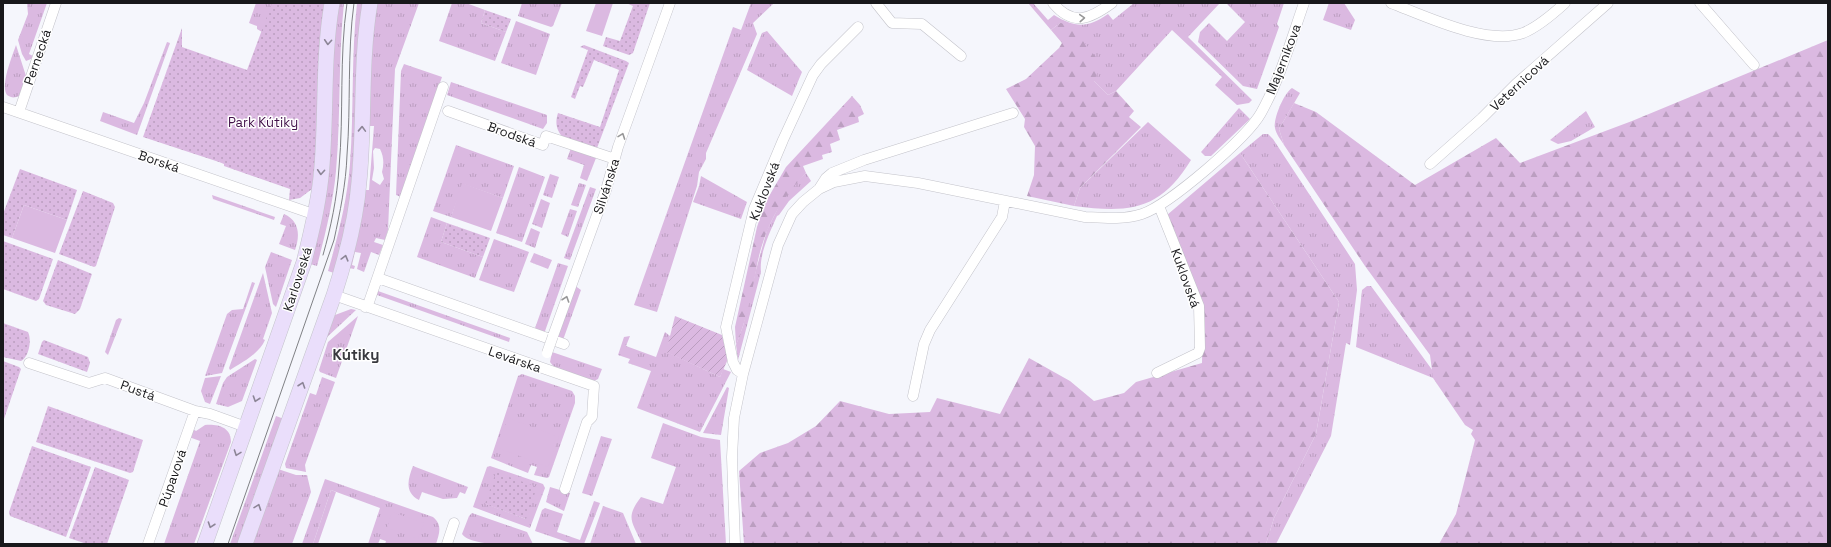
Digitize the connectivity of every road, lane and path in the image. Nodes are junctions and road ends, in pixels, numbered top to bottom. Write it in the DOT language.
graph roads {
  1 [pos="56,3"];
  2 [pos="332,3"];
  3 [pos="370,3"];
  4 [pos="670,3"];
  5 [pos="876,3"];
  6 [pos="1053,3"];
  7 [pos="1112,3"];
  8 [pos="1304,3"];
  9 [pos="1390,3"];
  10 [pos="1565,3"];
  11 [pos="1608,3"];
  12 [pos="1700,3"];
  13 [pos="858,27"];
  14 [pos="961,56"];
  15 [pos="1754,65"];
  16 [pos="443,87"];
  17 [pos="3,107"];
  18 [pos="448,111"];
  19 [pos="19,112"];
  20 [pos="1013,114"];
  21 [pos="614,159"];
  22 [pos="1430,164"];
  23 [pos="819,189"];
  24 [pos="1005,201"];
  25 [pos="1159,206"];
  26 [pos="316,215"];
  27 [pos="378,278"];
  28 [pos="334,295"];
  29 [pos="365,307"];
  30 [pos="564,344"];
  31 [pos="29,363"];
  32 [pos="542,369"];
  33 [pos="1157,373"];
  34 [pos="743,374"];
  35 [pos="913,396"];
  36 [pos="195,411"];
  37 [pos="246,427"];
  38 [pos="564,489"];
  39 [pos="454,523"];
  40 [pos="148,544"];
  41 [pos="205,544"];
  42 [pos="245,544"];
  43 [pos="447,544"];
  44 [pos="735,544"];
  1 -- 19 [label="street, Pernecká"];
  2 -- 26 [label="main road, Karloveská, one-way"];
  28 -- 3 [label="main road, one-way"];
  21 -- 4 [label="street, Silvánska, one-way"];
  5 -- 14 [label="street"];
  6 -- 7 [label="street, one-way"];
  8 -- 25 [label="street, Majerníkova"];
  9 -- 10 [label="street"];
  11 -- 22 [label="street, Veternicová"];
  12 -- 15 [label="street"];
  13 -- 34 [label="street, Kuklovská"];
  16 -- 27 [label="street"];
  17 -- 19 [label="street, Borská"];
  18 -- 21 [label="street, Brodská"];
  19 -- 26 [label="street, Borská"];
  20 -- 23 [label="street"];
  32 -- 21 [label="street, Silvánska, one-way, bridge"];
  23 -- 24 [label="street"];
  23 -- 34 [label="street"];
  24 -- 25 [label="street"];
  24 -- 35 [label="street"];
  25 -- 33 [label="street, Kuklovská"];
  26 -- 37 [label="main road, Karloveská, one-way"];
  27 -- 29 [label="street"];
  27 -- 30 [label="street"];
  28 -- 29 [label="street, Levárska"];
  42 -- 28 [label="main road, one-way"];
  29 -- 32 [label="street, Levárska"];
  31 -- 36 [label="street, Pustá"];
  32 -- 38 [label="street, Levárska"];
  34 -- 44 [label="street"];
  36 -- 37 [label="street, Pustá"];
  36 -- 40 [label="street, Púpavová"];
  37 -- 41 [label="main road, Karloveská, one-way"];
  39 -- 43 [label="street"];
}
